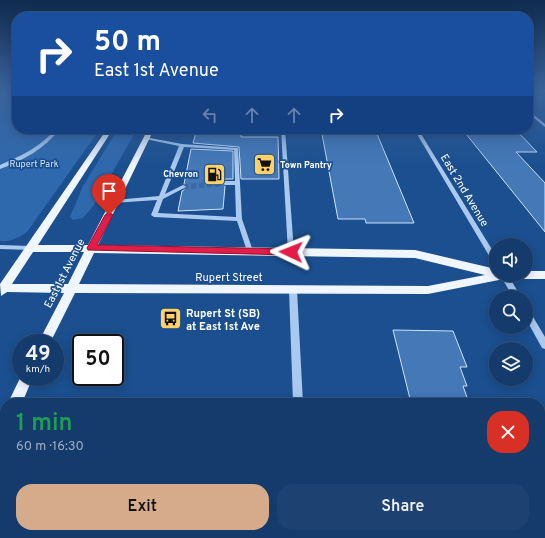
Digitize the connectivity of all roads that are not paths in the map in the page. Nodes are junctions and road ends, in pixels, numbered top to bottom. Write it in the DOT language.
graph roads {
  1 [pos="533,115"];
  2 [pos="545,126"];
  3 [pos="54,134"];
  4 [pos="107,134"];
  5 [pos="149,134"];
  6 [pos="283,134"];
  7 [pos="419,134"];
  8 [pos="147,138"];
  9 [pos="182,145"];
  10 [pos="0,167"];
  11 [pos="225,183"];
  12 [pos="237,183"];
  13 [pos="183,187"];
  14 [pos="161,198"];
  15 [pos="115,202"];
  16 [pos="239,219"];
  17 [pos="0,247"];
  18 [pos="31,248"];
  19 [pos="91,248"];
  20 [pos="489,250"];
  21 [pos="250,251"];
  22 [pos="291,252"];
  23 [pos="489,271"];
  24 [pos="533,275"];
  25 [pos="545,275"];
  26 [pos="489,278"];
  27 [pos="71,289"];
  28 [pos="1,290"];
  29 [pos="293,290"];
  30 [pos="533,324"];
  31 [pos="48,334"];
  32 [pos="545,345"];
  33 [pos="22,386"];
  34 [pos="16,398"];
  35 [pos="298,398"];
  1 -- 2 [label="street"];
  3 -- 10 [label="street"];
  4 -- 18 [label="main road"];
  5 -- 8 [label="main road, East 1st Avenue"];
  6 -- 22 [label="street"];
  7 -- 20 [label="street, East 2nd Avenue"];
  8 -- 9 [label="street"];
  8 -- 15 [label="main road, East 1st Avenue"];
  9 -- 12 [label="street"];
  9 -- 14 [label="street"];
  11 -- 12 [label="street"];
  12 -- 16 [label="street"];
  13 -- 14 [label="street"];
  14 -- 15 [label="street"];
  14 -- 16 [label="street"];
  15 -- 19 [label="main road, East 1st Avenue"];
  16 -- 21 [label="street"];
  17 -- 18 [label="street"];
  18 -- 19 [label="main road"];
  18 -- 28 [label="main road"];
  19 -- 21 [label="main road"];
  19 -- 27 [label="main road, East 1st Avenue"];
  21 -- 22 [label="main road"];
  22 -- 23 [label="main road"];
  24 -- 25 [label="main road, Rupert Street"];
  26 -- 29 [label="main road, Rupert Street"];
  27 -- 28 [label="main road, Rupert Street"];
  27 -- 29 [label="main road, Rupert Street"];
  27 -- 31 [label="main road, East 1st Avenue"];
  29 -- 35 [label="street"];
  30 -- 32 [label="street"];
  33 -- 34 [label="main road"];
}
